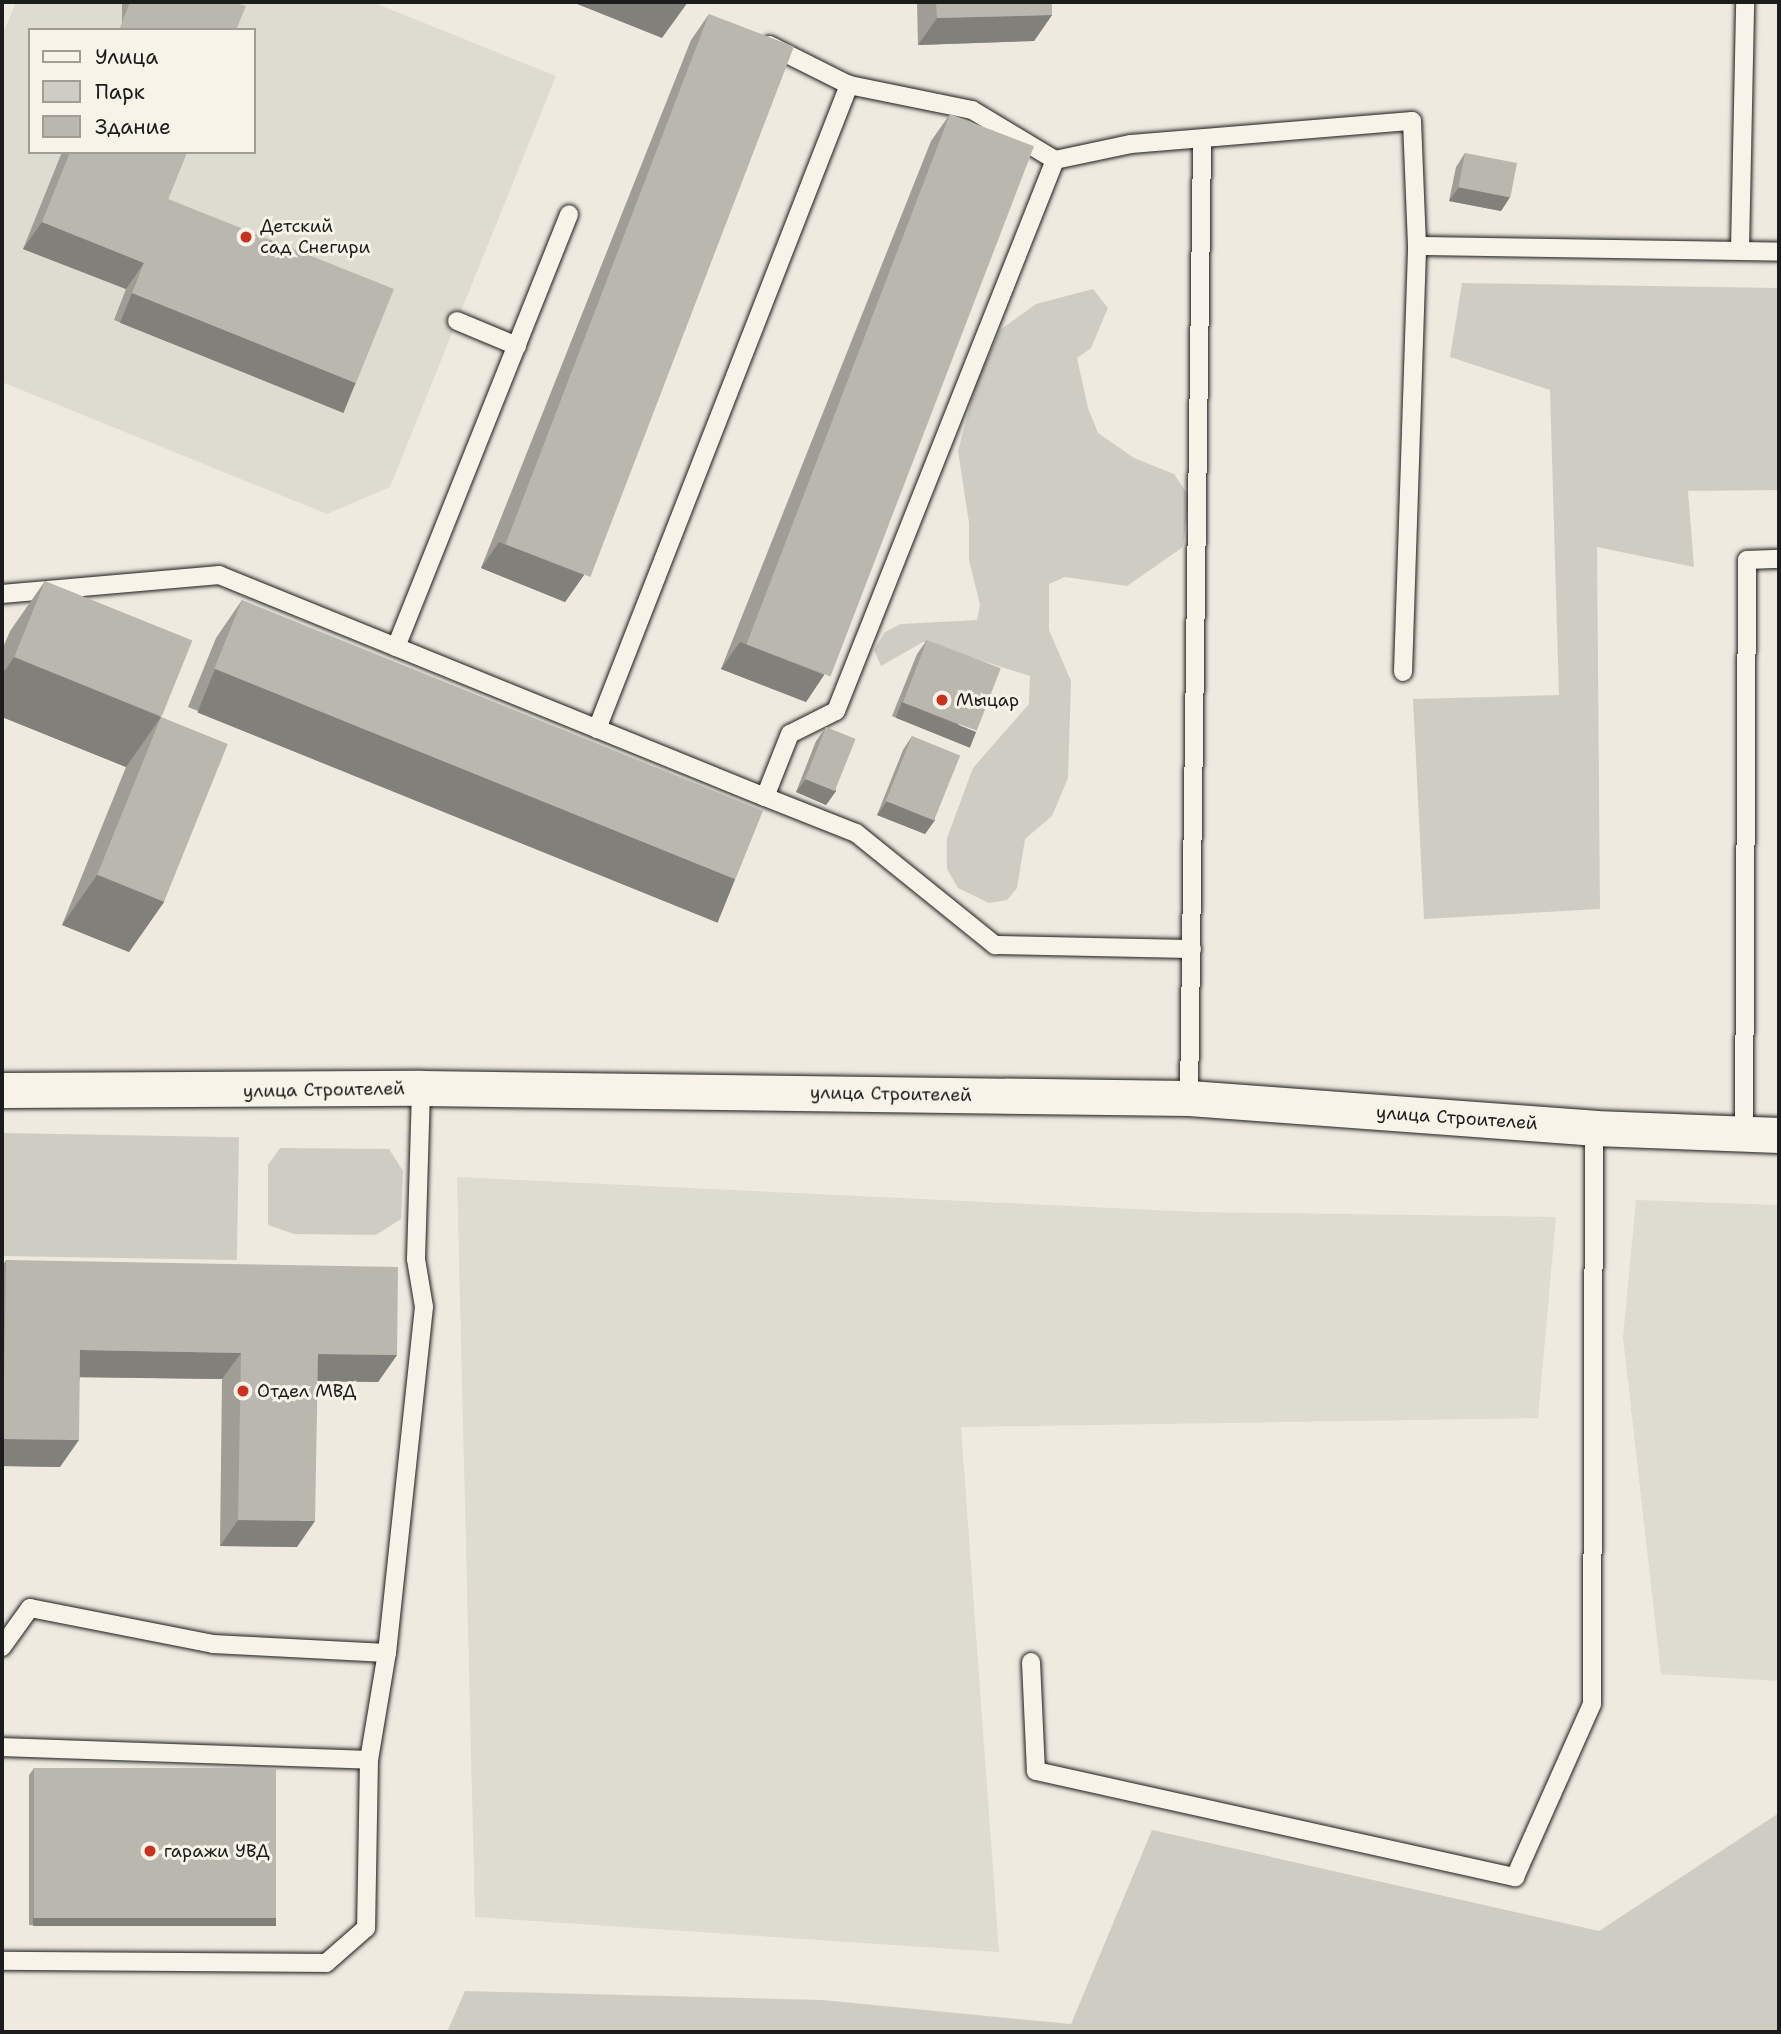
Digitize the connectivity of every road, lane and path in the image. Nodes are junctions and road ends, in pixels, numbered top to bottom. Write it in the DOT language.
graph roads {
  1 [pos="1745,2"];
  2 [pos="752,36"];
  3 [pos="849,85"];
  4 [pos="1202,140"];
  5 [pos="1055,160"];
  6 [pos="569,214"];
  7 [pos="1417,246"];
  8 [pos="1740,249"];
  9 [pos="1779,252"];
  10 [pos="457,321"];
  11 [pos="517,346"];
  12 [pos="1779,559"];
  13 [pos="2,594"];
  14 [pos="396,647"];
  15 [pos="1403,672"];
  16 [pos="597,729"];
  17 [pos="765,797"];
  18 [pos="1192,950"];
  19 [pos="421,1088"];
  20 [pos="2,1090"];
  21 [pos="1189,1098"];
  22 [pos="1594,1128"];
  23 [pos="1744,1135"];
  24 [pos="1779,1135"];
  25 [pos="2,1647"];
  26 [pos="387,1653"];
  27 [pos="1031,1662"];
  28 [pos="2,1747"];
  29 [pos="369,1760"];
  30 [pos="2,1961"];
  1 -- 8 [label="lane"];
  2 -- 3 [label="lane"];
  3 -- 5 [label="lane"];
  3 -- 16 [label="lane"];
  4 -- 5 [label="lane"];
  4 -- 7 [label="lane"];
  4 -- 18 [label="lane"];
  5 -- 17 [label="lane"];
  6 -- 11 [label="lane"];
  7 -- 8 [label="lane"];
  7 -- 15 [label="lane"];
  8 -- 9 [label="lane"];
  10 -- 11 [label="lane"];
  11 -- 14 [label="lane"];
  12 -- 23 [label="lane"];
  13 -- 14 [label="lane"];
  14 -- 16 [label="lane"];
  16 -- 17 [label="lane"];
  17 -- 18 [label="lane"];
  18 -- 21 [label="lane"];
  19 -- 20 [label="street, улица Строителей"];
  19 -- 21 [label="street, улица Строителей"];
  19 -- 26 [label="lane"];
  21 -- 22 [label="street, улица Строителей"];
  22 -- 23 [label="street, улица Строителей"];
  22 -- 27 [label="lane"];
  23 -- 24 [label="street, улица Строителей"];
  25 -- 26 [label="lane"];
  26 -- 29 [label="lane"];
  28 -- 29 [label="lane"];
  29 -- 30 [label="lane"];
}
